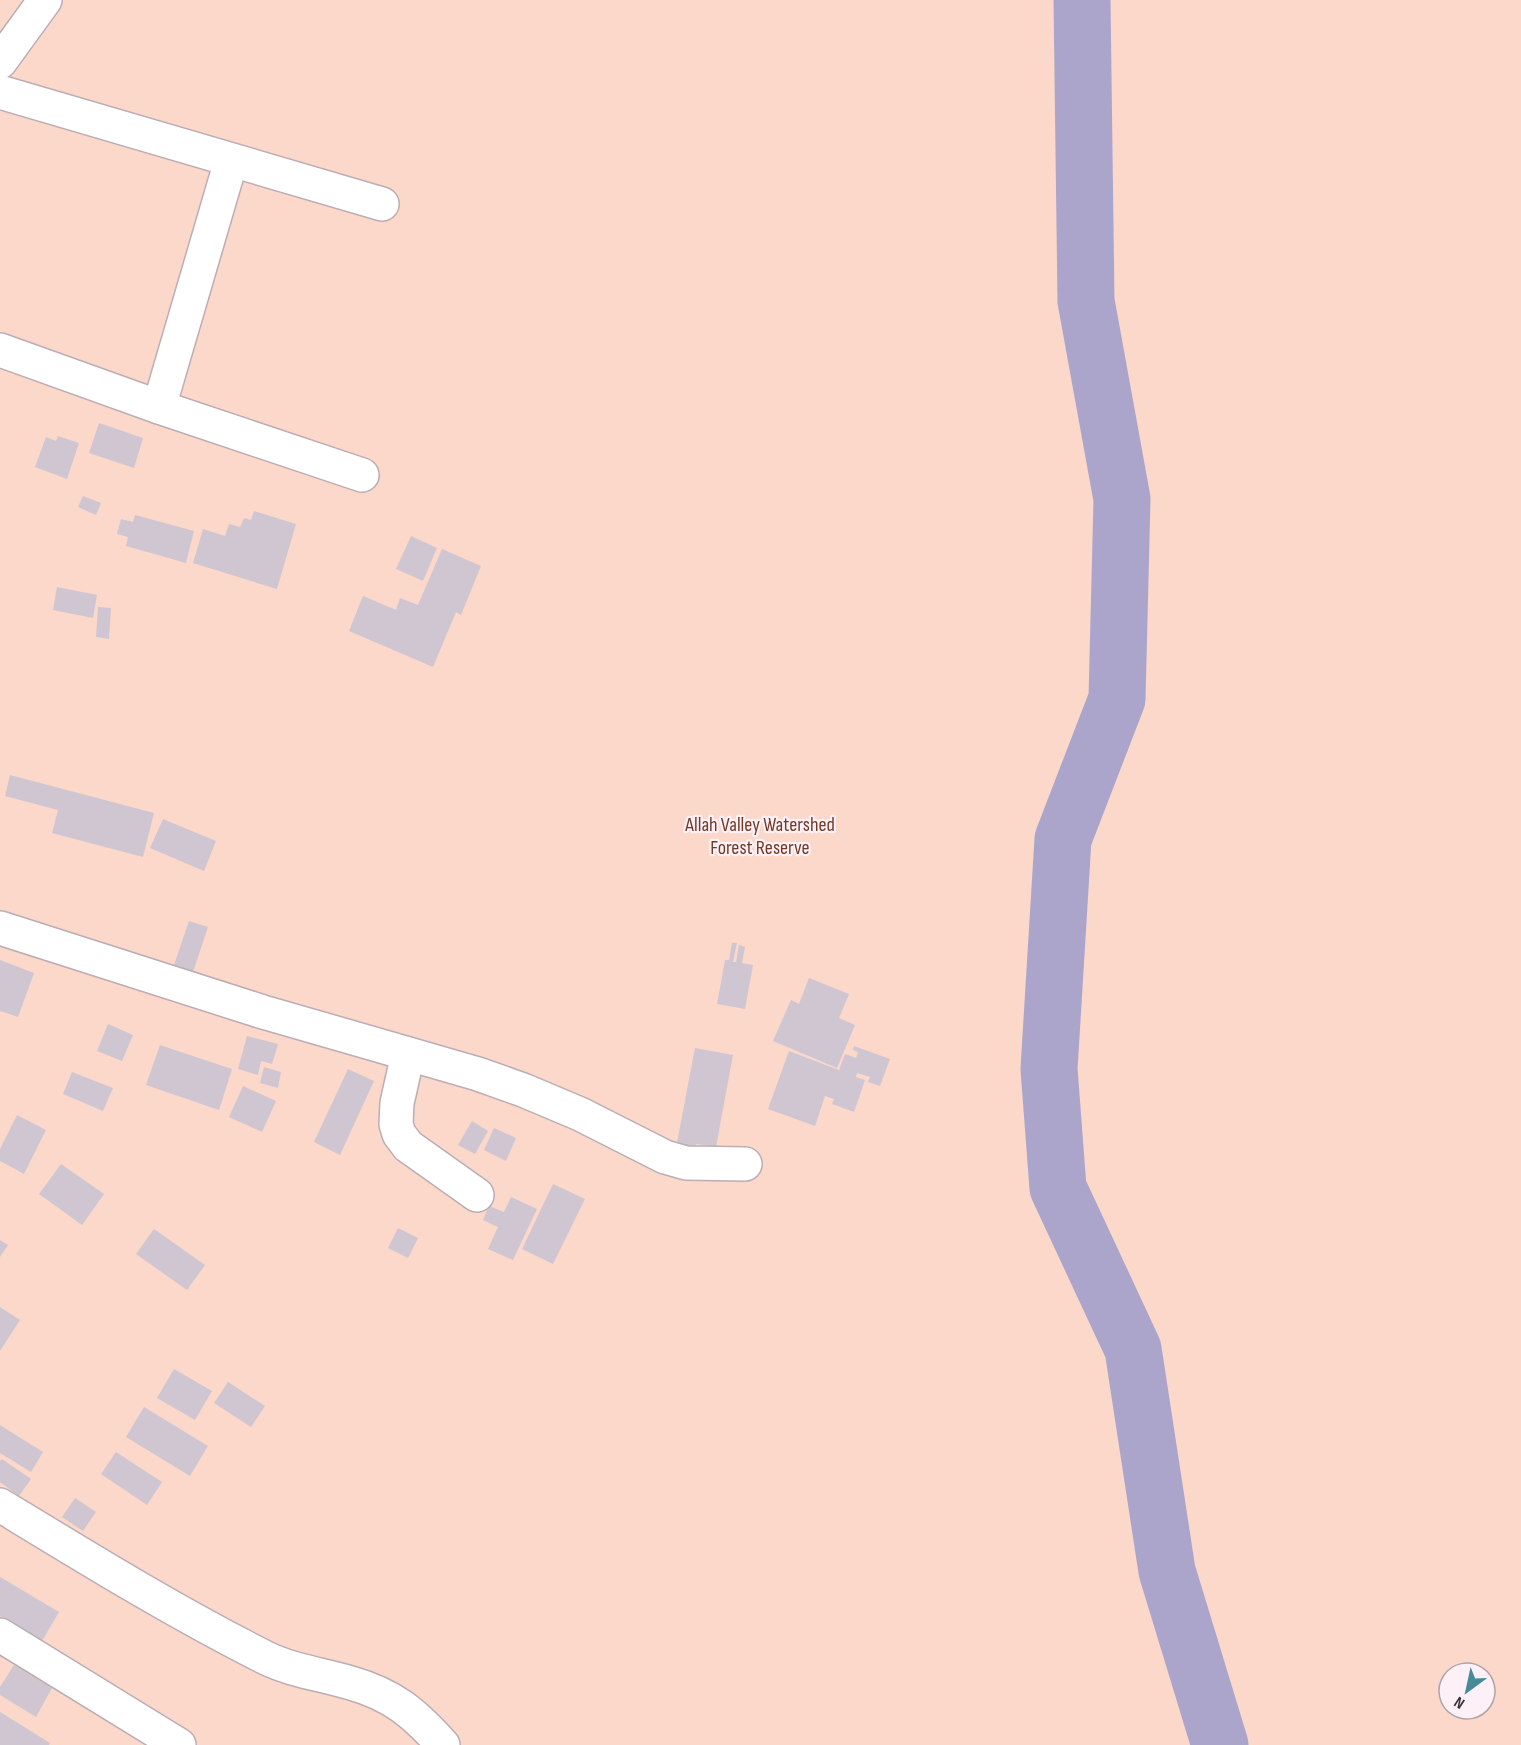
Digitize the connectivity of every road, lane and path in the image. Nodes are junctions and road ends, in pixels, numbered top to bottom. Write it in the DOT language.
graph roads {
  1 [pos="45,0"];
  2 [pos="0,62"];
  3 [pos="0,92"];
  4 [pos="231,161"];
  5 [pos="381,204"];
  6 [pos="0,350"];
  7 [pos="159,407"];
  8 [pos="362,475"];
  9 [pos="0,928"];
  10 [pos="408,1054"];
  11 [pos="745,1164"];
  12 [pos="477,1195"];
  13 [pos="0,1505"];
  14 [pos="0,1635"];
  15 [pos="178,1745"];
  16 [pos="443,1745"];
  1 -- 2 [label="street"];
  3 -- 4 [label="street"];
  4 -- 5 [label="street"];
  4 -- 7 [label="street"];
  6 -- 7 [label="street"];
  7 -- 8 [label="street"];
  9 -- 10 [label="street"];
  10 -- 11 [label="street"];
  10 -- 12 [label="street"];
  13 -- 16 [label="street"];
  14 -- 15 [label="street"];
}
